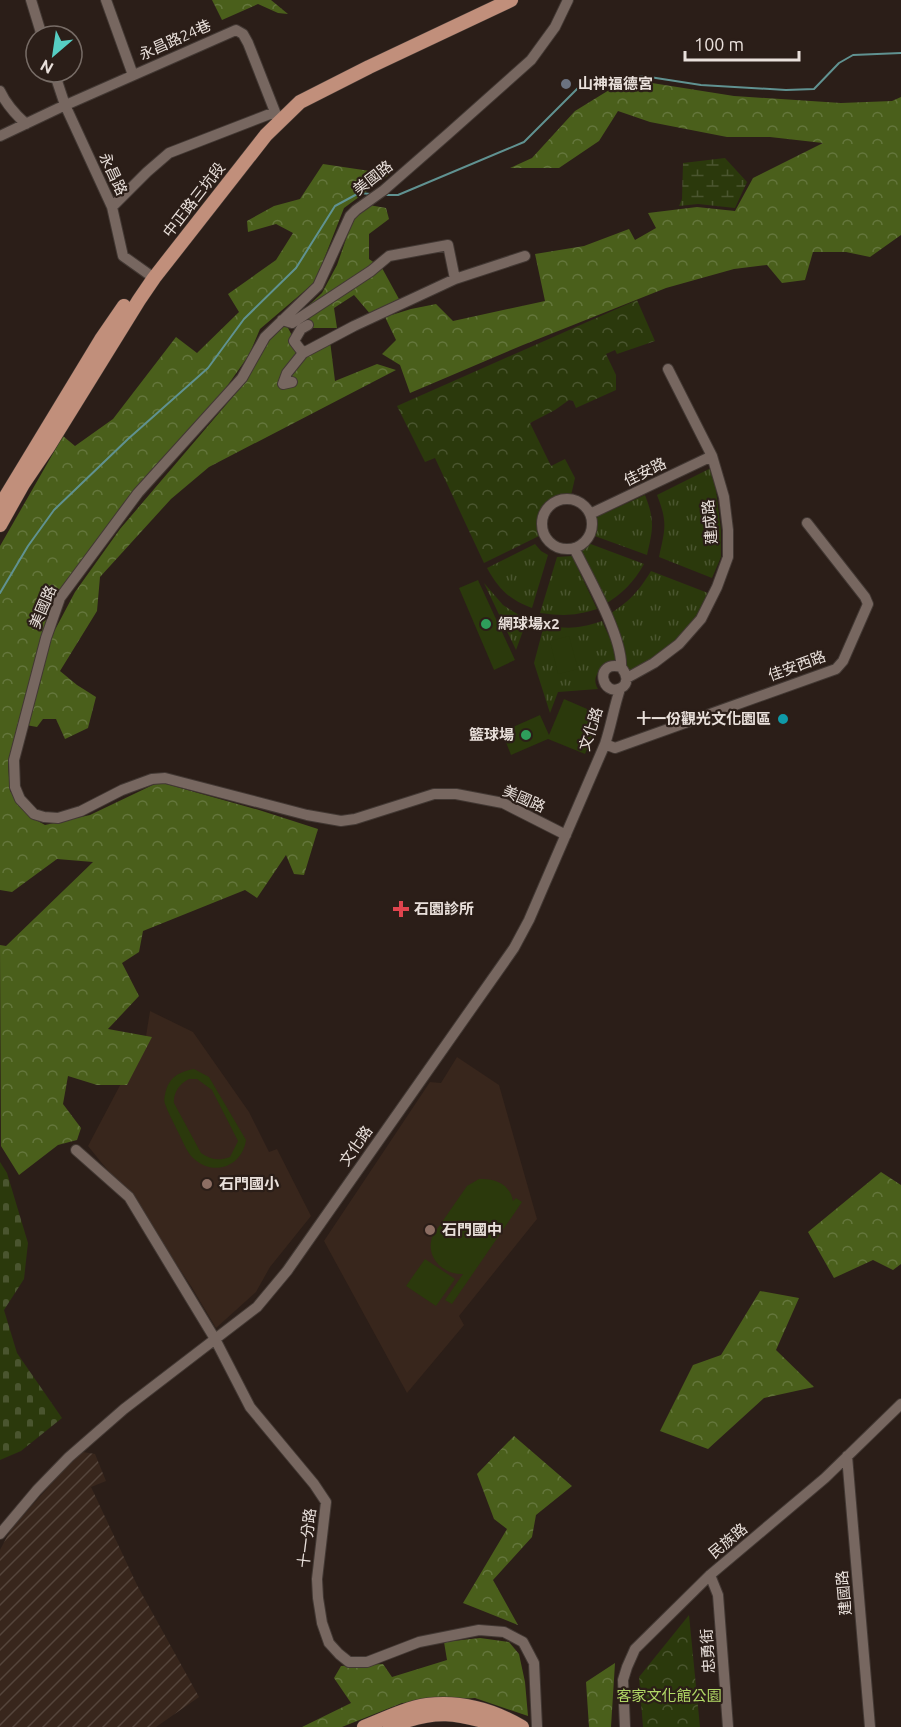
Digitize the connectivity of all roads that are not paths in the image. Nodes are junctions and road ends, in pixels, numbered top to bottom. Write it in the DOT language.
graph roads {
  1 [pos="31,0"];
  2 [pos="106,0"];
  3 [pos="490,0"];
  4 [pos="511,0"];
  5 [pos="568,0"];
  6 [pos="38,24"];
  7 [pos="134,75"];
  8 [pos="58,84"];
  9 [pos="0,91"];
  10 [pos="65,105"];
  11 [pos="277,117"];
  12 [pos="26,124"];
  13 [pos="0,136"];
  14 [pos="112,207"];
  15 [pos="525,256"];
  16 [pos="150,275"];
  17 [pos="455,279"];
  18 [pos="282,320"];
  19 [pos="308,325"];
  20 [pos="303,353"];
  21 [pos="668,369"];
  22 [pos="292,382"];
  23 [pos="712,456"];
  24 [pos="0,506"];
  25 [pos="590,514"];
  26 [pos="807,523"];
  27 [pos="0,525"];
  28 [pos="574,548"];
  29 [pos="621,667"];
  30 [pos="627,678"];
  31 [pos="620,689"];
  32 [pos="605,744"];
  33 [pos="566,835"];
  34 [pos="76,1150"];
  35 [pos="215,1339"];
  36 [pos="901,1404"];
  37 [pos="848,1456"];
  38 [pos="0,1534"];
  39 [pos="710,1575"];
  40 [pos="364,1727"];
  41 [pos="390,1727"];
  42 [pos="502,1727"];
  43 [pos="522,1727"];
  44 [pos="537,1727"];
  45 [pos="625,1727"];
  46 [pos="728,1727"];
  47 [pos="870,1727"];
  1 -- 6 [label="street"];
  2 -- 7 [label="street"];
  3 -- 11 [label="main road, 中正路三坑段"];
  4 -- 11 [label="main road, 中正路三坑段"];
  5 -- 18 [label="street, 美國路"];
  7 -- 10 [label="street, 永昌路24巷"];
  7 -- 11 [label="street, 永昌路24巷"];
  8 -- 10 [label="street, 永昌路"];
  9 -- 12 [label="street"];
  10 -- 12 [label="street, 永昌路24巷"];
  10 -- 14 [label="street, 永昌路"];
  11 -- 14 [label="street"];
  11 -- 16 [label="main road, 中正路三坑段"];
  12 -- 13 [label="street, 永昌路24巷"];
  14 -- 16 [label="street, 永昌路"];
  15 -- 17 [label="street"];
  16 -- 24 [label="main road, 中正路三坑段"];
  16 -- 27 [label="main road, 中正路三坑段"];
  17 -- 18 [label="street"];
  17 -- 20 [label="street"];
  18 -- 33 [label="street, 美國路"];
  19 -- 20 [label="street"];
  20 -- 22 [label="street"];
  21 -- 23 [label="street, 建成路"];
  23 -- 25 [label="street, 佳安路"];
  23 -- 30 [label="street, 建成路"];
  25 -- 28 [label="street"];
  25 -- 28 [label="street"];
  26 -- 32 [label="street, 佳安西路"];
  28 -- 29 [label="street"];
  29 -- 30 [label="street"];
  29 -- 31 [label="street, 文化路"];
  30 -- 31 [label="street, 文化路"];
  31 -- 32 [label="street, 文化路"];
  32 -- 33 [label="street, 文化路"];
  33 -- 35 [label="street, 文化路"];
  34 -- 35 [label="street, 十一分路"];
  35 -- 38 [label="street, 文化路"];
  35 -- 44 [label="street, 十一分路"];
  36 -- 37 [label="street, 民族路"];
  37 -- 39 [label="street, 民族路"];
  37 -- 47 [label="street, 建國路"];
  39 -- 45 [label="street, 民族路"];
  39 -- 46 [label="street, 忠勇街"];
  40 -- 43 [label="main road"];
  41 -- 42 [label="main road"];
}
